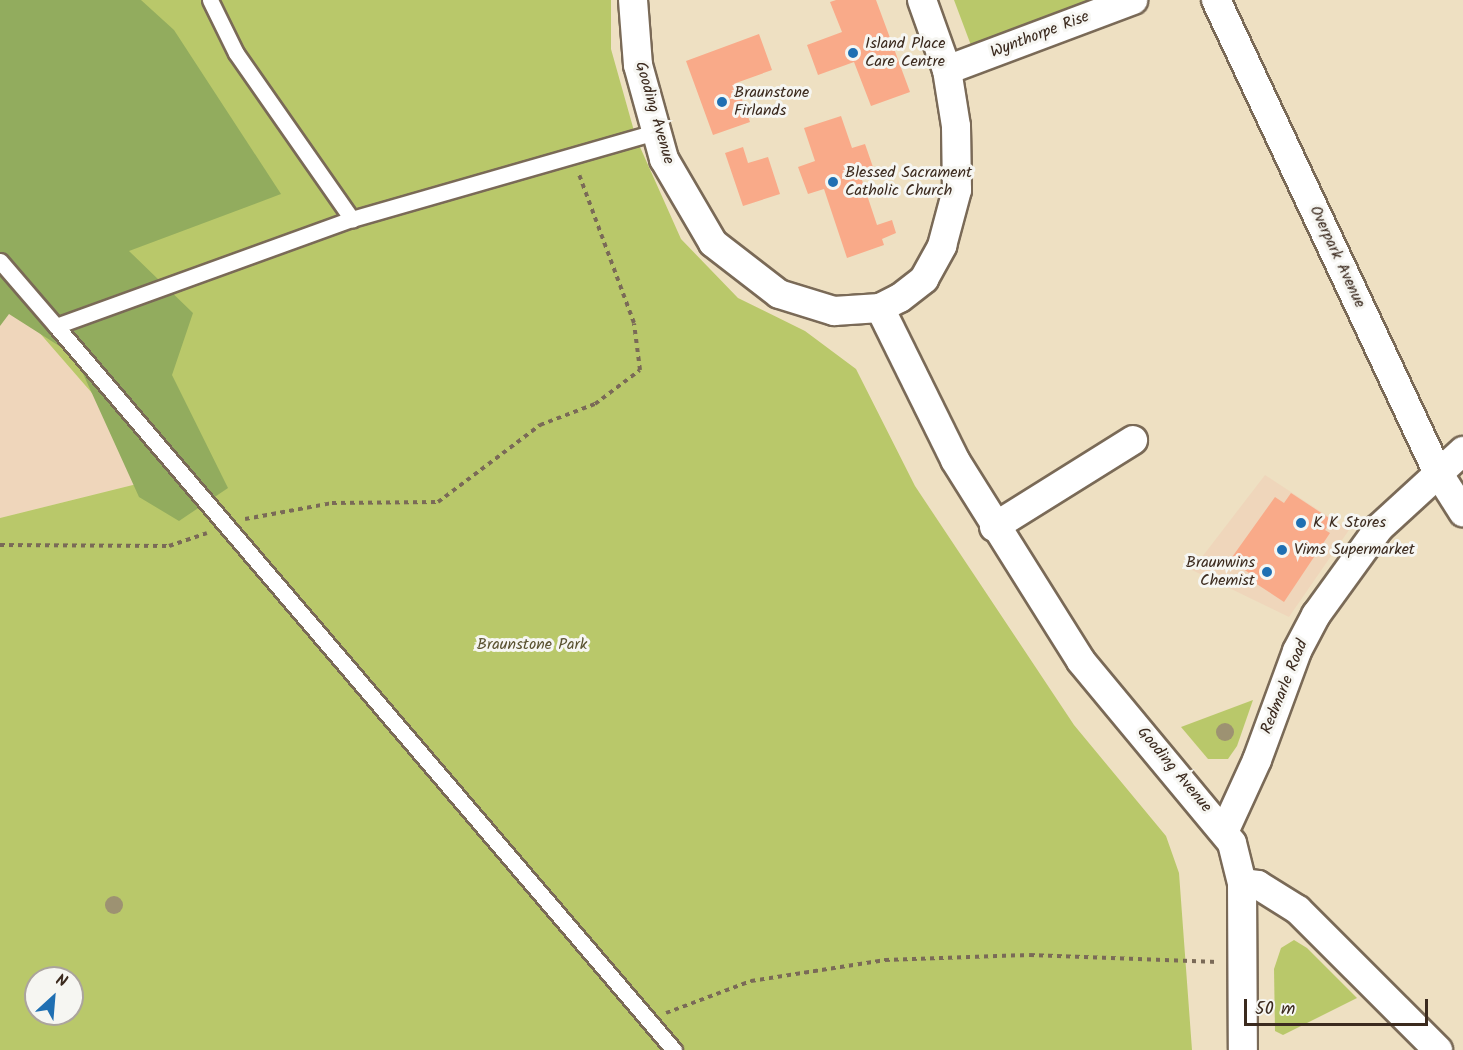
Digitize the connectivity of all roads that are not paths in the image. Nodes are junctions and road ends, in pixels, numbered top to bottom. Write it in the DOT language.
graph roads {
  1 [pos="210,0"];
  2 [pos="633,0"];
  3 [pos="922,0"];
  4 [pos="1133,0"];
  5 [pos="1216,0"];
  6 [pos="947,70"];
  7 [pos="656,132"];
  8 [pos="352,219"];
  9 [pos="0,261"];
  10 [pos="880,308"];
  11 [pos="57,326"];
  12 [pos="1132,440"];
  13 [pos="1463,451"];
  14 [pos="1437,471"];
  15 [pos="1463,512"];
  16 [pos="994,527"];
  17 [pos="1225,830"];
  18 [pos="1242,883"];
  19 [pos="674,1050"];
  20 [pos="1243,1050"];
  21 [pos="1438,1050"];
  1 -- 8 [label="lane"];
  2 -- 7 [label="street, Gooding Avenue"];
  3 -- 6 [label="street, Gooding Avenue"];
  4 -- 6 [label="street, Wynthorpe Rise"];
  5 -- 14 [label="street, Overpark Avenue"];
  6 -- 10 [label="street, Gooding Avenue"];
  7 -- 8 [label="lane"];
  7 -- 10 [label="street, Gooding Avenue"];
  8 -- 11 [label="lane"];
  9 -- 11 [label="lane"];
  10 -- 16 [label="street, Gooding Avenue"];
  11 -- 19 [label="lane"];
  12 -- 16 [label="street"];
  13 -- 14 [label="street, Redmarle Road"];
  14 -- 15 [label="street, Overpark Avenue"];
  14 -- 17 [label="street, Redmarle Road"];
  16 -- 17 [label="street, Gooding Avenue"];
  17 -- 18 [label="street, Gooding Avenue"];
  18 -- 20 [label="street, Gooding Avenue"];
  18 -- 21 [label="street"];
}
